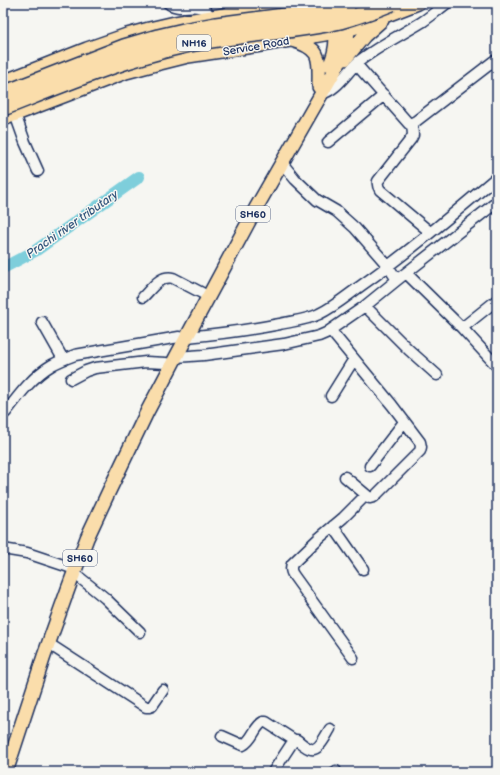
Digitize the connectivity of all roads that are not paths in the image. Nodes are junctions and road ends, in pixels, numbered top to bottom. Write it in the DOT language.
graph roads {
  1 [pos="168,3"];
  2 [pos="315,3"];
  3 [pos="329,3"];
  4 [pos="343,3"];
  5 [pos="349,3"];
  6 [pos="370,3"];
  7 [pos="418,3"];
  8 [pos="447,3"];
  9 [pos="389,9"];
  10 [pos="210,17"];
  11 [pos="342,31"];
  12 [pos="290,40"];
  13 [pos="494,60"];
  14 [pos="356,64"];
  15 [pos="332,75"];
  16 [pos="3,82"];
  17 [pos="320,91"];
  18 [pos="3,94"];
  19 [pos="384,95"];
  20 [pos="309,110"];
  21 [pos="9,111"];
  22 [pos="3,119"];
  23 [pos="412,123"];
  24 [pos="328,142"];
  25 [pos="282,163"];
  26 [pos="38,171"];
  27 [pos="497,177"];
  28 [pos="497,202"];
  29 [pos="430,232"];
  30 [pos="388,267"];
  31 [pos="406,273"];
  32 [pos="397,279"];
  33 [pos="202,293"];
  34 [pos="143,297"];
  35 [pos="497,300"];
  36 [pos="365,306"];
  37 [pos="42,322"];
  38 [pos="462,328"];
  39 [pos="331,331"];
  40 [pos="182,338"];
  41 [pos="172,357"];
  42 [pos="63,359"];
  43 [pos="354,359"];
  44 [pos="497,366"];
  45 [pos="436,375"];
  46 [pos="70,379"];
  47 [pos="331,396"];
  48 [pos="3,414"];
  49 [pos="404,422"];
  50 [pos="370,466"];
  51 [pos="345,477"];
  52 [pos="366,495"];
  53 [pos="333,526"];
  54 [pos="3,549"];
  55 [pos="363,569"];
  56 [pos="72,570"];
  57 [pos="140,632"];
  58 [pos="49,644"];
  59 [pos="353,658"];
  60 [pos="163,690"];
  61 [pos="330,729"];
  62 [pos="222,736"];
  63 [pos="294,740"];
  64 [pos="3,754"];
  65 [pos="6,772"];
  66 [pos="273,772"];
  1 -- 10 [label="street"];
  2 -- 10 [label="main road"];
  3 -- 11 [label="main road, SH60"];
  4 -- 11 [label="main road, SH60"];
  5 -- 18 [label="highway, NH16, bridge"];
  6 -- 9 [label="main road"];
  7 -- 9 [label="main road, Service Road"];
  8 -- 14 [label="street"];
  9 -- 11 [label="main road, Service Road"];
  9 -- 15 [label="main road"];
  9 -- 21 [label="highway, NH16, bridge"];
  10 -- 16 [label="main road"];
  11 -- 12 [label="main road, Service Road"];
  11 -- 15 [label="main road, SH60"];
  11 -- 17 [label="main road, SH60"];
  12 -- 17 [label="main road"];
  12 -- 21 [label="main road, Service Road"];
  13 -- 23 [label="street"];
  14 -- 17 [label="street"];
  14 -- 19 [label="street"];
  15 -- 17 [label="main road, SH60"];
  17 -- 20 [label="main road, SH60"];
  19 -- 23 [label="street"];
  19 -- 24 [label="street"];
  20 -- 25 [label="main road, SH60"];
  20 -- 33 [label="main road, SH60"];
  21 -- 22 [label="main road, Service Road"];
  21 -- 26 [label="street"];
  23 -- 29 [label="street"];
  25 -- 30 [label="street"];
  25 -- 40 [label="main road, SH60"];
  27 -- 29 [label="street"];
  28 -- 31 [label="street"];
  29 -- 30 [label="street"];
  30 -- 32 [label="street"];
  30 -- 40 [label="street"];
  31 -- 32 [label="street"];
  31 -- 38 [label="street"];
  32 -- 36 [label="street"];
  33 -- 34 [label="street"];
  33 -- 40 [label="main road, SH60"];
  35 -- 38 [label="street"];
  36 -- 39 [label="street"];
  36 -- 45 [label="street"];
  37 -- 42 [label="street"];
  38 -- 44 [label="street"];
  39 -- 41 [label="street"];
  39 -- 43 [label="street"];
  40 -- 41 [label="main road, SH60"];
  40 -- 42 [label="street"];
  41 -- 46 [label="street"];
  41 -- 56 [label="main road, SH60"];
  42 -- 48 [label="street"];
  43 -- 47 [label="street"];
  43 -- 49 [label="street"];
  49 -- 50 [label="street"];
  49 -- 52 [label="street"];
  51 -- 52 [label="street"];
  52 -- 53 [label="street"];
  53 -- 55 [label="street"];
  53 -- 59 [label="street"];
  54 -- 56 [label="street"];
  56 -- 57 [label="street"];
  56 -- 58 [label="main road, SH60"];
  56 -- 64 [label="main road, SH60"];
  58 -- 60 [label="street"];
  58 -- 65 [label="main road, SH60"];
  61 -- 63 [label="street"];
  62 -- 63 [label="street"];
  63 -- 66 [label="street"];
}
